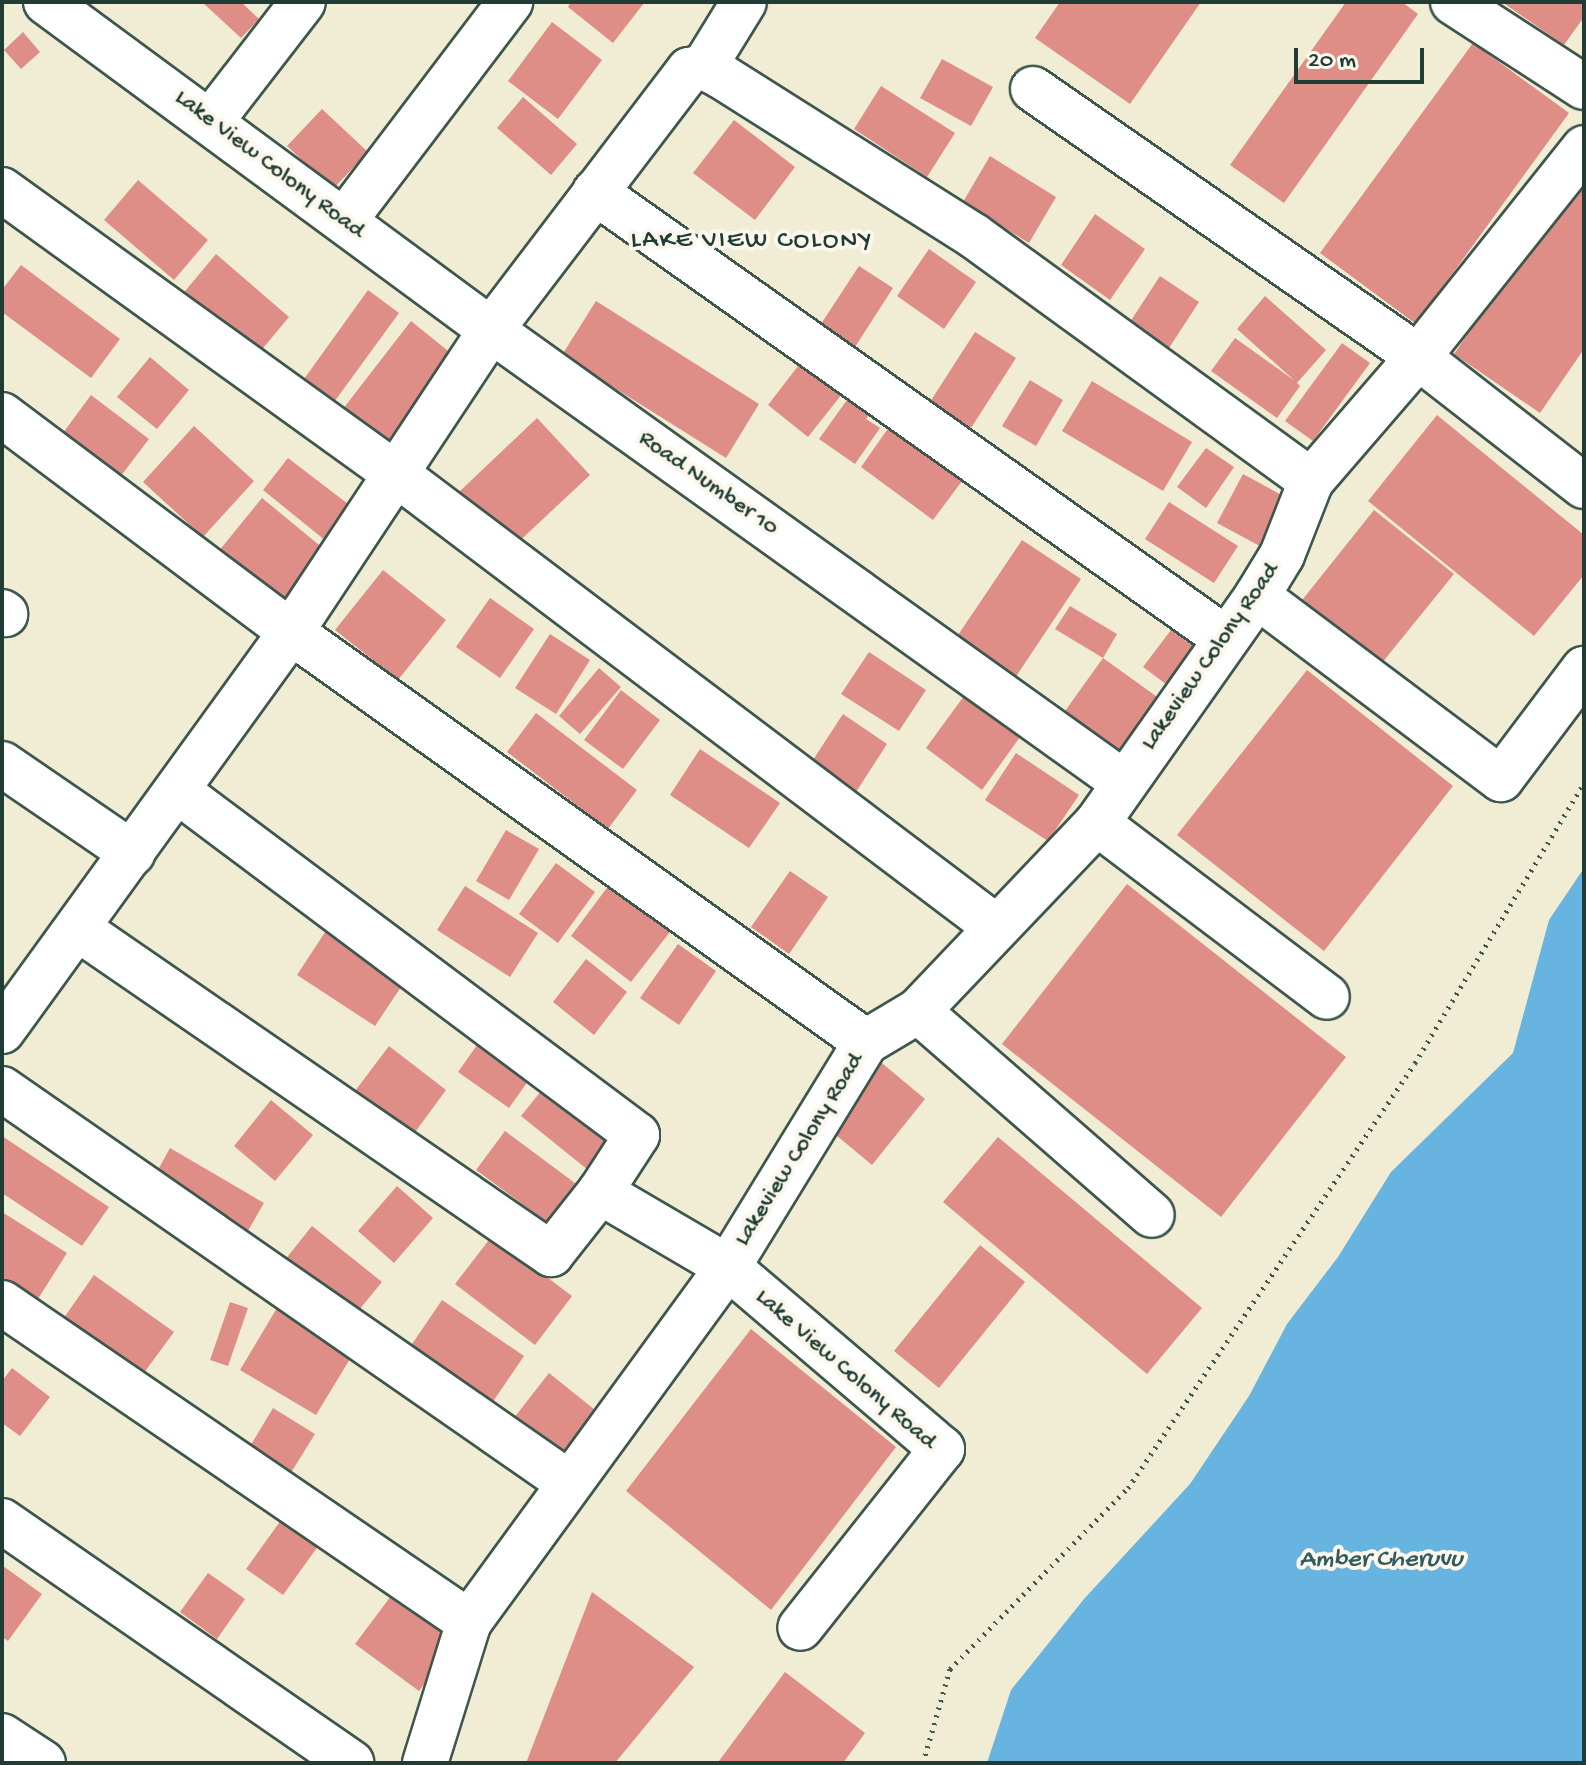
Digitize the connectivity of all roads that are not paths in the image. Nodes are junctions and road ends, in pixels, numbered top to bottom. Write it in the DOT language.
graph roads {
  1 [pos="303,2"];
  2 [pos="510,2"];
  3 [pos="744,2"];
  4 [pos="1453,2"];
  5 [pos="67,8"];
  6 [pos="704,67"];
  7 [pos="1584,87"];
  8 [pos="1033,89"];
  9 [pos="211,121"];
  10 [pos="1584,148"];
  11 [pos="2,190"];
  12 [pos="595,192"];
  13 [pos="344,221"];
  14 [pos="491,330"];
  15 [pos="1418,357"];
  16 [pos="2,415"];
  17 [pos="395,473"];
  18 [pos="1311,481"];
  19 [pos="1584,486"];
  20 [pos="1257,596"];
  21 [pos="291,632"];
  22 [pos="1225,638"];
  23 [pos="1584,669"];
  24 [pos="2,764"];
  25 [pos="1123,782"];
  26 [pos="179,792"];
  27 [pos="1097,823"];
  28 [pos="132,853"];
  29 [pos="996,927"];
  30 [pos="80,930"];
  31 [pos="1327,997"];
  32 [pos="918,1011"];
  33 [pos="2,1031"];
  34 [pos="866,1042"];
  35 [pos="2,1089"];
  36 [pos="600,1192"];
  37 [pos="1152,1215"];
  38 [pos="728,1267"];
  39 [pos="2,1303"];
  40 [pos="569,1483"];
  41 [pos="2,1521"];
  42 [pos="469,1622"];
  43 [pos="800,1628"];
  44 [pos="2,1736"];
  45 [pos="43,1763"];
  46 [pos="351,1763"];
  47 [pos="425,1763"];
  1 -- 9 [label="street"];
  2 -- 13 [label="street"];
  3 -- 6 [label="street"];
  4 -- 7 [label="street"];
  5 -- 9 [label="street, Lake View Colony Road"];
  6 -- 12 [label="street"];
  6 -- 18 [label="street"];
  8 -- 15 [label="street"];
  9 -- 13 [label="street, Lake View Colony Road"];
  10 -- 15 [label="street, Lakeview Colony Road"];
  11 -- 17 [label="street"];
  12 -- 14 [label="street"];
  12 -- 22 [label="street"];
  13 -- 14 [label="street, Lake View Colony Road"];
  14 -- 17 [label="street"];
  14 -- 25 [label="street, Road Number 10"];
  15 -- 18 [label="street, Lakeview Colony Road"];
  15 -- 19 [label="street"];
  16 -- 21 [label="street"];
  17 -- 21 [label="street"];
  17 -- 29 [label="street"];
  18 -- 20 [label="street, Lakeview Colony Road"];
  20 -- 22 [label="street, Lakeview Colony Road"];
  20 -- 23 [label="street"];
  21 -- 26 [label="street"];
  21 -- 34 [label="street"];
  22 -- 25 [label="street, Lakeview Colony Road"];
  24 -- 28 [label="street"];
  25 -- 27 [label="street, Lakeview Colony Road"];
  26 -- 28 [label="street"];
  26 -- 36 [label="street"];
  27 -- 29 [label="street, Lakeview Colony Road"];
  27 -- 31 [label="street"];
  28 -- 30 [label="street"];
  29 -- 32 [label="street, Lakeview Colony Road"];
  30 -- 33 [label="street"];
  30 -- 36 [label="street"];
  32 -- 34 [label="street, Lakeview Colony Road"];
  32 -- 37 [label="street"];
  34 -- 38 [label="street, Lakeview Colony Road"];
  35 -- 40 [label="street"];
  36 -- 38 [label="street"];
  38 -- 40 [label="street, Lakeview Colony Road"];
  38 -- 43 [label="street, Lake View Colony Road"];
  39 -- 42 [label="street"];
  40 -- 42 [label="street, Lakeview Colony Road"];
  41 -- 46 [label="street"];
  42 -- 47 [label="street, Lakeview Colony Road"];
  44 -- 45 [label="street"];
}
